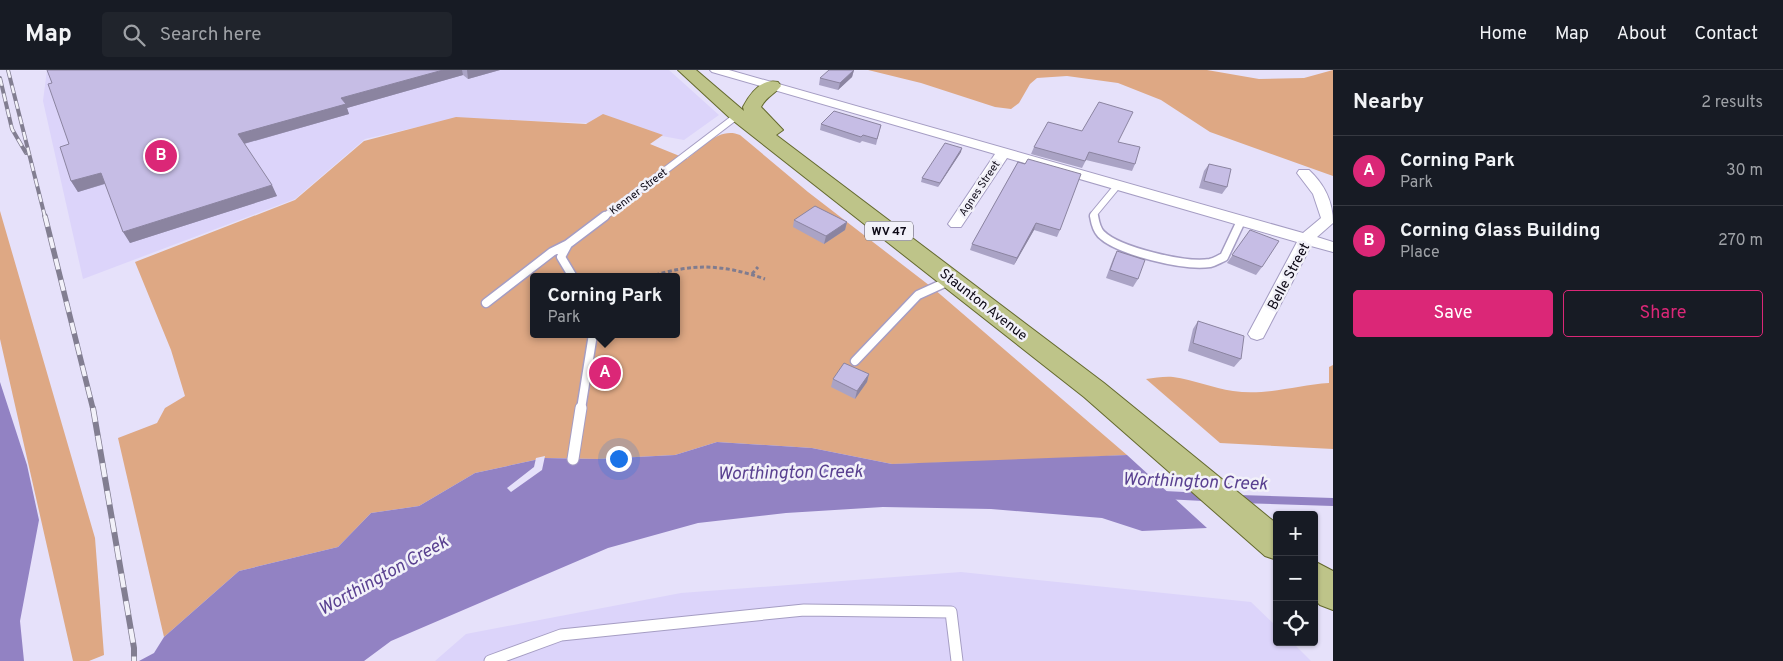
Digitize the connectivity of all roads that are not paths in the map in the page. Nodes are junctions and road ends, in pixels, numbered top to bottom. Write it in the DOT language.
graph roads {
  1 [pos="686,70"];
  2 [pos="716,70"];
  3 [pos="765,91"];
  4 [pos="731,109"];
  5 [pos="1003,153"];
  6 [pos="1304,173"];
  7 [pos="1118,185"];
  8 [pos="834,188"];
  9 [pos="1240,221"];
  10 [pos="956,224"];
  11 [pos="1306,239"];
  12 [pos="568,244"];
  13 [pos="1333,247"];
  14 [pos="571,273"];
  15 [pos="953,279"];
  16 [pos="486,303"];
  17 [pos="1257,334"];
  18 [pos="592,338"];
  19 [pos="855,361"];
  20 [pos="573,459"];
  21 [pos="1273,542"];
  22 [pos="1318,580"];
  23 [pos="1333,593"];
  24 [pos="490,661"];
  25 [pos="957,661"];
  1 -- 4 [label="main road, Staunton Avenue / WV 47"];
  2 -- 3 [label="street"];
  3 -- 4 [label="main road"];
  3 -- 5 [label="street"];
  3 -- 8 [label="main road"];
  4 -- 8 [label="main road, Staunton Avenue / WV 47"];
  4 -- 12 [label="lane, Kenner Street"];
  5 -- 7 [label="street"];
  5 -- 10 [label="street, Agnes Street"];
  6 -- 11 [label="street, Belle Street"];
  7 -- 9 [label="street"];
  7 -- 9 [label="lane"];
  8 -- 15 [label="main road, Staunton Avenue / WV 47"];
  9 -- 11 [label="street"];
  11 -- 13 [label="street"];
  11 -- 17 [label="street, Belle Street"];
  12 -- 14 [label="lane"];
  12 -- 16 [label="lane, Kenner Street"];
  15 -- 19 [label="lane"];
  15 -- 21 [label="main road, Staunton Avenue / WV 47"];
  18 -- 20 [label="lane"];
  22 -- 23 [label="main road"];
  24 -- 25 [label="lane"];
}
